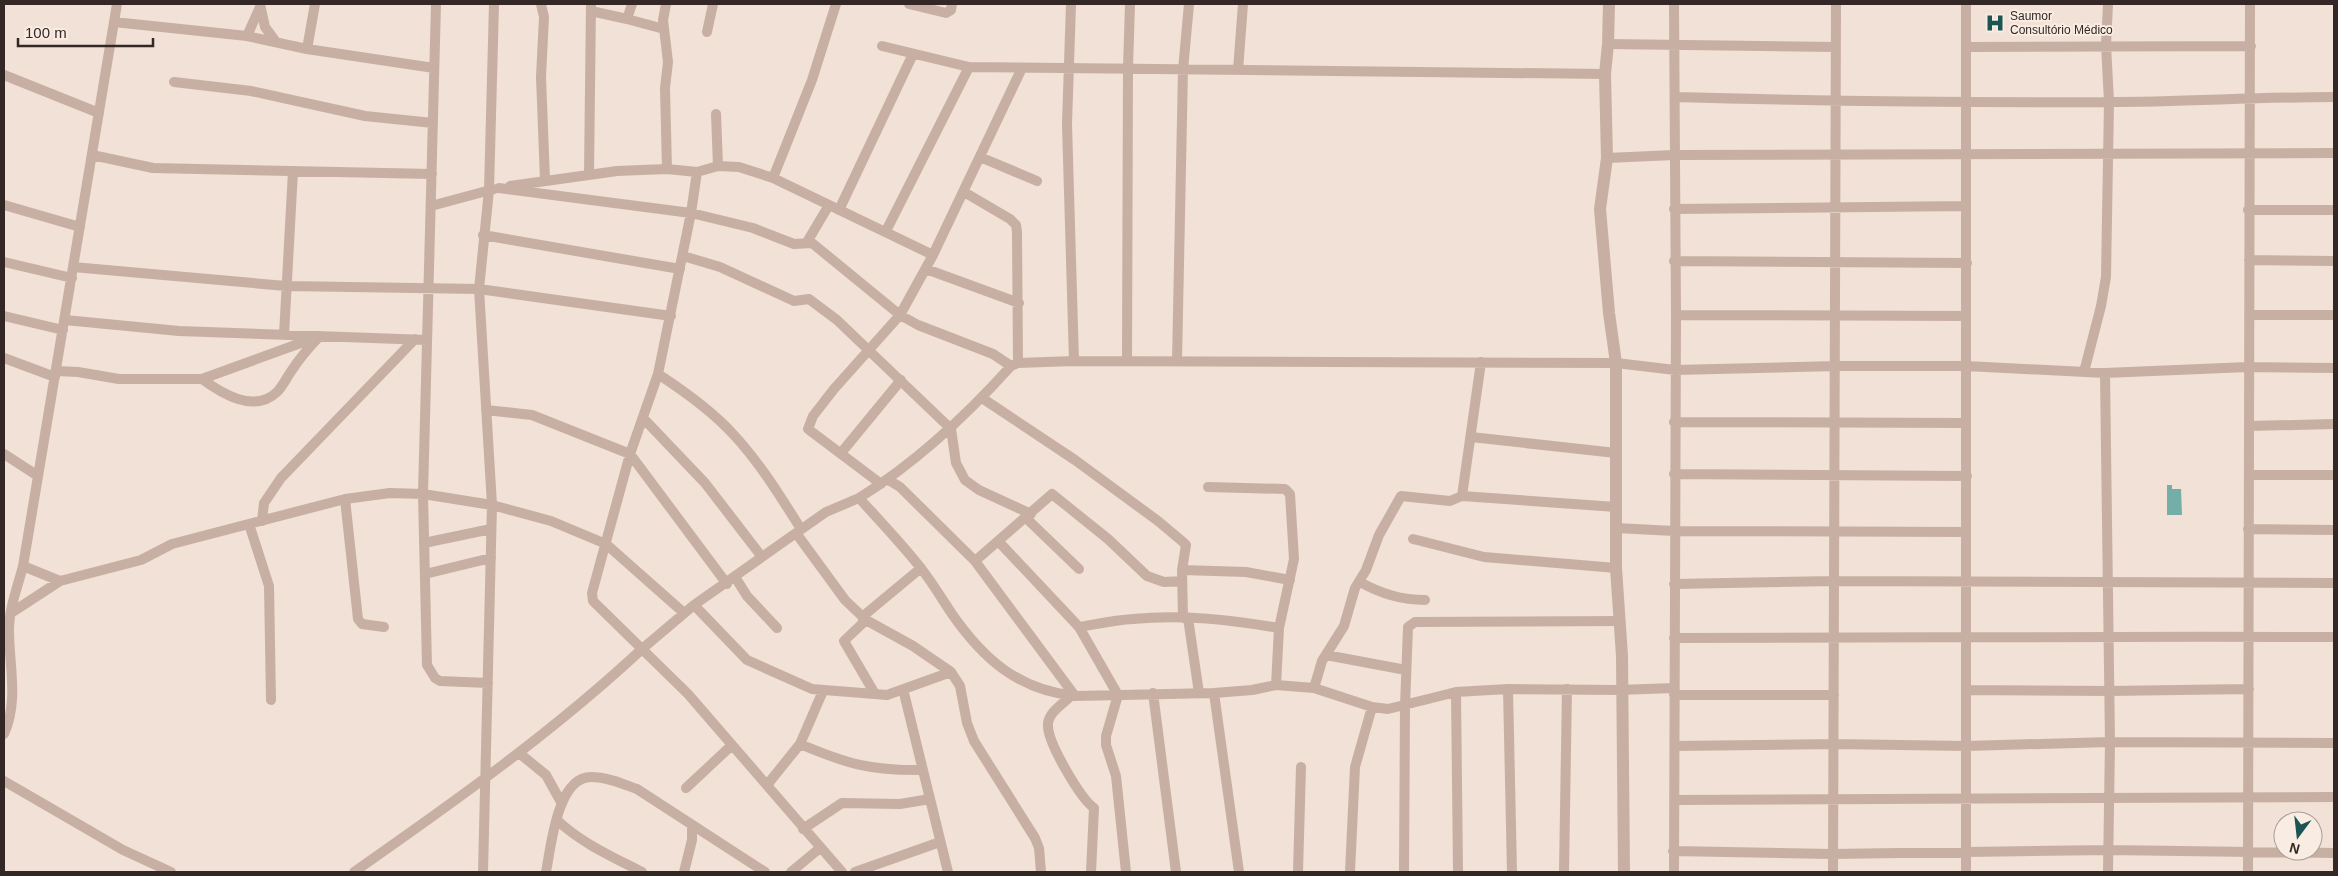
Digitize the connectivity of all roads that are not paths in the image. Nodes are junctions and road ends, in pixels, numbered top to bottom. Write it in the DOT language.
graph roads {
  1 [pos="117,4"];
  2 [pos="315,4"];
  3 [pos="436,4"];
  4 [pos="494,4"];
  5 [pos="541,4"];
  6 [pos="632,4"];
  7 [pos="666,4"];
  8 [pos="713,4"];
  9 [pos="836,4"];
  10 [pos="909,4"];
  11 [pos="952,4"];
  12 [pos="1071,4"];
  13 [pos="1130,4"];
  14 [pos="1189,4"];
  15 [pos="1243,4"];
  16 [pos="1609,4"];
  17 [pos="1674,4"];
  18 [pos="1836,4"];
  19 [pos="1966,4"];
  20 [pos="2108,4"];
  21 [pos="2250,4"];
  22 [pos="260,5"];
  23 [pos="591,8"];
  24 [pos="627,19"];
  25 [pos="114,22"];
  26 [pos="664,29"];
  27 [pos="707,32"];
  28 [pos="247,36"];
  29 [pos="276,42"];
  30 [pos="1608,44"];
  31 [pos="1672,45"];
  32 [pos="2106,45"];
  33 [pos="882,46"];
  34 [pos="1966,46"];
  35 [pos="2251,46"];
  36 [pos="1835,47"];
  37 [pos="307,49"];
  38 [pos="913,54"];
  39 [pos="969,67"];
  40 [pos="1070,67"];
  41 [pos="434,68"];
  42 [pos="1022,68"];
  43 [pos="1128,68"];
  44 [pos="1183,70"];
  45 [pos="1238,70"];
  46 [pos="1605,74"];
  47 [pos="4,75"];
  48 [pos="174,82"];
  49 [pos="1675,97"];
  50 [pos="2251,97"];
  51 [pos="2334,97"];
  52 [pos="1835,101"];
  53 [pos="1966,101"];
  54 [pos="2109,102"];
  55 [pos="99,113"];
  56 [pos="716,114"];
  57 [pos="433,122"];
  58 [pos="1835,154"];
  59 [pos="1966,154"];
  60 [pos="2108,154"];
  61 [pos="2249,154"];
  62 [pos="2334,154"];
  63 [pos="92,155"];
  64 [pos="1674,155"];
  65 [pos="980,157"];
  66 [pos="1607,158"];
  67 [pos="718,166"];
  68 [pos="667,170"];
  69 [pos="293,171"];
  70 [pos="697,172"];
  71 [pos="432,174"];
  72 [pos="589,174"];
  73 [pos="773,178"];
  74 [pos="545,180"];
  75 [pos="1037,181"];
  76 [pos="494,189"];
  77 [pos="964,192"];
  78 [pos="4,205"];
  79 [pos="829,205"];
  80 [pos="431,206"];
  81 [pos="1966,206"];
  82 [pos="1835,207"];
  83 [pos="1674,209"];
  84 [pos="839,210"];
  85 [pos="2248,210"];
  86 [pos="2334,210"];
  87 [pos="691,213"];
  88 [pos="80,227"];
  89 [pos="886,231"];
  90 [pos="483,234"];
  91 [pos="807,242"];
  92 [pos="933,255"];
  93 [pos="683,256"];
  94 [pos="2249,260"];
  95 [pos="1674,261"];
  96 [pos="1835,261"];
  97 [pos="2334,261"];
  98 [pos="4,262"];
  99 [pos="1967,262"];
  100 [pos="680,269"];
  101 [pos="926,269"];
  102 [pos="72,273"];
  103 [pos="286,286"];
  104 [pos="479,288"];
  105 [pos="428,289"];
  106 [pos="1019,303"];
  107 [pos="900,315"];
  108 [pos="1676,315"];
  109 [pos="1836,315"];
  110 [pos="2249,315"];
  111 [pos="2334,315"];
  112 [pos="4,316"];
  113 [pos="671,316"];
  114 [pos="1966,316"];
  115 [pos="64,325"];
  116 [pos="284,335"];
  117 [pos="320,336"];
  118 [pos="415,339"];
  119 [pos="427,340"];
  120 [pos="868,349"];
  121 [pos="4,358"];
  122 [pos="1074,361"];
  123 [pos="1127,361"];
  124 [pos="1178,361"];
  125 [pos="1480,362"];
  126 [pos="1616,363"];
  127 [pos="1015,365"];
  128 [pos="1836,366"];
  129 [pos="1966,366"];
  130 [pos="2248,367"];
  131 [pos="2334,368"];
  132 [pos="1675,370"];
  133 [pos="2084,372"];
  134 [pos="2105,373"];
  135 [pos="56,374"];
  136 [pos="658,374"];
  137 [pos="202,379"];
  138 [pos="901,380"];
  139 [pos="982,398"];
  140 [pos="486,410"];
  141 [pos="644,419"];
  142 [pos="1674,422"];
  143 [pos="1835,422"];
  144 [pos="1966,423"];
  145 [pos="2334,424"];
  146 [pos="2248,426"];
  147 [pos="951,429"];
  148 [pos="1471,437"];
  149 [pos="1616,453"];
  150 [pos="4,454"];
  151 [pos="630,454"];
  152 [pos="841,454"];
  153 [pos="1674,474"];
  154 [pos="1834,474"];
  155 [pos="2248,474"];
  156 [pos="2334,475"];
  157 [pos="38,476"];
  158 [pos="1967,476"];
  159 [pos="884,482"];
  160 [pos="1208,487"];
  161 [pos="423,494"];
  162 [pos="1462,496"];
  163 [pos="859,498"];
  164 [pos="345,499"];
  165 [pos="492,505"];
  166 [pos="1616,508"];
  167 [pos="1028,516"];
  168 [pos="262,521"];
  169 [pos="250,524"];
  170 [pos="1616,528"];
  171 [pos="492,529"];
  172 [pos="2248,529"];
  173 [pos="1834,530"];
  174 [pos="2334,530"];
  175 [pos="798,531"];
  176 [pos="1674,531"];
  177 [pos="1966,532"];
  178 [pos="1413,539"];
  179 [pos="999,542"];
  180 [pos="424,544"];
  181 [pos="606,544"];
  182 [pos="762,557"];
  183 [pos="491,558"];
  184 [pos="975,562"];
  185 [pos="23,566"];
  186 [pos="921,568"];
  187 [pos="1616,568"];
  188 [pos="1079,569"];
  189 [pos="1182,570"];
  190 [pos="425,574"];
  191 [pos="731,580"];
  192 [pos="1290,580"];
  193 [pos="60,581"];
  194 [pos="1182,581"];
  195 [pos="1834,581"];
  196 [pos="1360,582"];
  197 [pos="2248,582"];
  198 [pos="1966,583"];
  199 [pos="2109,583"];
  200 [pos="2334,583"];
  201 [pos="1674,584"];
  202 [pos="1426,600"];
  203 [pos="694,605"];
  204 [pos="11,613"];
  205 [pos="684,613"];
  206 [pos="864,618"];
  207 [pos="1185,618"];
  208 [pos="1619,620"];
  209 [pos="6,626"];
  210 [pos="384,626"];
  211 [pos="1079,627"];
  212 [pos="777,628"];
  213 [pos="1279,628"];
  214 [pos="2109,635"];
  215 [pos="2248,636"];
  216 [pos="2334,637"];
  217 [pos="1674,638"];
  218 [pos="1834,638"];
  219 [pos="1966,638"];
  220 [pos="642,649"];
  221 [pos="1326,655"];
  222 [pos="1406,670"];
  223 [pos="951,672"];
  224 [pos="488,683"];
  225 [pos="1276,685"];
  226 [pos="1314,688"];
  227 [pos="903,689"];
  228 [pos="1508,689"];
  229 [pos="1567,689"];
  230 [pos="2248,689"];
  231 [pos="1623,690"];
  232 [pos="1967,690"];
  233 [pos="824,691"];
  234 [pos="1674,691"];
  235 [pos="2109,691"];
  236 [pos="1456,692"];
  237 [pos="1153,693"];
  238 [pos="1200,693"];
  239 [pos="1214,693"];
  240 [pos="876,694"];
  241 [pos="1118,695"];
  242 [pos="1834,695"];
  243 [pos="1073,696"];
  244 [pos="271,700"];
  245 [pos="1405,706"];
  246 [pos="1372,707"];
  247 [pos="4,734"];
  248 [pos="2110,742"];
  249 [pos="2248,742"];
  250 [pos="2334,743"];
  251 [pos="800,744"];
  252 [pos="1834,744"];
  253 [pos="732,745"];
  254 [pos="1675,746"];
  255 [pos="1966,746"];
  256 [pos="519,753"];
  257 [pos="1301,767"];
  258 [pos="923,770"];
  259 [pos="486,779"];
  260 [pos="4,781"];
  261 [pos="767,786"];
  262 [pos="686,788"];
  263 [pos="2248,797"];
  264 [pos="2334,797"];
  265 [pos="2110,798"];
  266 [pos="1833,799"];
  267 [pos="930,800"];
  268 [pos="1674,800"];
  269 [pos="1966,800"];
  270 [pos="561,802"];
  271 [pos="557,820"];
  272 [pos="692,825"];
  273 [pos="803,829"];
  274 [pos="940,842"];
  275 [pos="820,848"];
  276 [pos="2109,850"];
  277 [pos="1673,851"];
  278 [pos="2248,852"];
  279 [pos="1966,853"];
  280 [pos="2334,853"];
  281 [pos="1832,854"];
  282 [pos="171,872"];
  283 [pos="354,872"];
  284 [pos="483,872"];
  285 [pos="546,872"];
  286 [pos="642,872"];
  287 [pos="684,872"];
  288 [pos="765,872"];
  289 [pos="791,872"];
  290 [pos="842,872"];
  291 [pos="855,872"];
  292 [pos="948,872"];
  293 [pos="1040,872"];
  294 [pos="1090,872"];
  295 [pos="1126,872"];
  296 [pos="1176,872"];
  297 [pos="1239,872"];
  298 [pos="1298,872"];
  299 [pos="1350,872"];
  300 [pos="1404,872"];
  301 [pos="1458,872"];
  302 [pos="1512,872"];
  303 [pos="1564,872"];
  304 [pos="1624,872"];
  305 [pos="1674,872"];
  306 [pos="1833,872"];
  307 [pos="1966,872"];
  308 [pos="2108,872"];
  309 [pos="2248,872"];
  1 -- 25 [label="street"];
  2 -- 37 [label="street"];
  3 -- 41 [label="street"];
  4 -- 76 [label="street"];
  5 -- 74 [label="street"];
  6 -- 24 [label="street"];
  7 -- 26 [label="street"];
  8 -- 27 [label="street"];
  9 -- 73 [label="street"];
  10 -- 11 [label="street"];
  12 -- 40 [label="street"];
  13 -- 43 [label="street"];
  14 -- 44 [label="street"];
  15 -- 45 [label="street"];
  16 -- 30 [label="street"];
  17 -- 31 [label="street"];
  18 -- 36 [label="street"];
  19 -- 34 [label="street"];
  20 -- 32 [label="street"];
  21 -- 35 [label="street"];
  22 -- 28 [label="street"];
  22 -- 29 [label="street"];
  23 -- 24 [label="street"];
  23 -- 72 [label="street"];
  24 -- 26 [label="street"];
  25 -- 28 [label="street"];
  25 -- 55 [label="street"];
  26 -- 68 [label="street"];
  28 -- 29 [label="street"];
  29 -- 37 [label="street"];
  30 -- 31 [label="street"];
  30 -- 46 [label="street"];
  31 -- 36 [label="street"];
  31 -- 49 [label="street"];
  32 -- 34 [label="street"];
  32 -- 35 [label="street"];
  32 -- 54 [label="street"];
  33 -- 38 [label="street"];
  34 -- 53 [label="street"];
  35 -- 50 [label="street"];
  36 -- 52 [label="street"];
  37 -- 41 [label="street"];
  38 -- 39 [label="street"];
  38 -- 84 [label="street"];
  39 -- 42 [label="street"];
  39 -- 89 [label="street"];
  40 -- 42 [label="street"];
  40 -- 43 [label="street"];
  40 -- 122 [label="street"];
  41 -- 57 [label="street"];
  42 -- 65 [label="street"];
  43 -- 44 [label="street"];
  43 -- 123 [label="street"];
  44 -- 45 [label="street"];
  44 -- 124 [label="street"];
  45 -- 46 [label="street"];
  46 -- 66 [label="street"];
  47 -- 55 [label="street"];
  48 -- 57 [label="street"];
  49 -- 52 [label="street"];
  49 -- 64 [label="street"];
  50 -- 51 [label="street"];
  50 -- 54 [label="street"];
  50 -- 61 [label="street"];
  52 -- 53 [label="street"];
  52 -- 58 [label="street"];
  53 -- 54 [label="street"];
  53 -- 59 [label="street"];
  54 -- 60 [label="street"];
  55 -- 63 [label="street"];
  56 -- 67 [label="street"];
  57 -- 71 [label="street"];
  58 -- 59 [label="street"];
  58 -- 64 [label="street"];
  58 -- 82 [label="street"];
  59 -- 60 [label="street"];
  59 -- 81 [label="street"];
  60 -- 61 [label="street"];
  60 -- 133 [label="street"];
  61 -- 62 [label="street"];
  61 -- 85 [label="street"];
  63 -- 69 [label="street"];
  63 -- 88 [label="street"];
  64 -- 66 [label="street"];
  64 -- 83 [label="street"];
  65 -- 75 [label="street"];
  65 -- 77 [label="street"];
  66 -- 126 [label="street"];
  67 -- 70 [label="street"];
  67 -- 73 [label="street"];
  68 -- 70 [label="street"];
  68 -- 72 [label="street"];
  69 -- 71 [label="street"];
  69 -- 103 [label="street"];
  70 -- 87 [label="street"];
  71 -- 80 [label="street"];
  72 -- 74 [label="street"];
  73 -- 79 [label="street"];
  74 -- 76 [label="street"];
  76 -- 80 [label="street"];
  76 -- 87 [label="street"];
  76 -- 90 [label="street"];
  77 -- 92 [label="street"];
  77 -- 106 [label="street"];
  78 -- 88 [label="street"];
  79 -- 84 [label="street"];
  79 -- 91 [label="street"];
  80 -- 105 [label="street"];
  81 -- 82 [label="street"];
  81 -- 99 [label="street"];
  82 -- 83 [label="street"];
  82 -- 96 [label="street"];
  83 -- 95 [label="street"];
  84 -- 89 [label="street"];
  85 -- 86 [label="street"];
  85 -- 94 [label="street"];
  87 -- 91 [label="street"];
  87 -- 93 [label="street"];
  88 -- 102 [label="street"];
  89 -- 92 [label="street"];
  90 -- 100 [label="street"];
  90 -- 104 [label="street"];
  91 -- 107 [label="street"];
  92 -- 101 [label="street"];
  93 -- 100 [label="street"];
  93 -- 120 [label="street"];
  94 -- 97 [label="street"];
  94 -- 110 [label="street"];
  95 -- 96 [label="street"];
  95 -- 108 [label="street"];
  96 -- 99 [label="street"];
  96 -- 109 [label="street"];
  98 -- 102 [label="street"];
  99 -- 114 [label="street"];
  100 -- 113 [label="street"];
  101 -- 106 [label="street"];
  101 -- 107 [label="street"];
  102 -- 103 [label="street"];
  102 -- 115 [label="street"];
  103 -- 105 [label="street"];
  103 -- 116 [label="street"];
  104 -- 105 [label="street"];
  104 -- 113 [label="street"];
  104 -- 140 [label="street"];
  105 -- 119 [label="street"];
  106 -- 127 [label="street"];
  107 -- 120 [label="street"];
  107 -- 127 [label="street"];
  108 -- 109 [label="street"];
  108 -- 132 [label="street"];
  109 -- 114 [label="street"];
  109 -- 128 [label="street"];
  110 -- 111 [label="street"];
  110 -- 130 [label="street"];
  112 -- 115 [label="street"];
  113 -- 136 [label="street"];
  114 -- 129 [label="street"];
  115 -- 116 [label="street"];
  115 -- 135 [label="street"];
  116 -- 117 [label="street"];
  117 -- 118 [label="street"];
  117 -- 137 [label="street"];
  117 -- 137 [label="street"];
  118 -- 119 [label="street"];
  118 -- 168 [label="street"];
  119 -- 161 [label="street"];
  120 -- 138 [label="street"];
  120 -- 152 [label="street"];
  121 -- 135 [label="street"];
  122 -- 123 [label="street"];
  122 -- 127 [label="street"];
  123 -- 124 [label="street"];
  124 -- 125 [label="street"];
  125 -- 126 [label="street"];
  125 -- 148 [label="street"];
  126 -- 132 [label="street"];
  126 -- 149 [label="street"];
  127 -- 139 [label="street"];
  128 -- 129 [label="street"];
  128 -- 132 [label="street"];
  128 -- 143 [label="street"];
  129 -- 133 [label="street"];
  129 -- 144 [label="street"];
  130 -- 131 [label="street"];
  130 -- 134 [label="street"];
  130 -- 146 [label="street"];
  132 -- 142 [label="street"];
  133 -- 134 [label="street"];
  134 -- 199 [label="street"];
  135 -- 137 [label="street"];
  135 -- 157 [label="street"];
  136 -- 141 [label="street"];
  136 -- 175 [label="street"];
  138 -- 147 [label="street"];
  138 -- 152 [label="street"];
  139 -- 147 [label="street"];
  139 -- 189 [label="street"];
  140 -- 151 [label="street"];
  140 -- 165 [label="street"];
  141 -- 151 [label="street"];
  141 -- 182 [label="street"];
  142 -- 143 [label="street"];
  142 -- 153 [label="street"];
  143 -- 144 [label="street"];
  143 -- 154 [label="street"];
  144 -- 158 [label="street"];
  145 -- 146 [label="street"];
  146 -- 155 [label="street"];
  147 -- 159 [label="street"];
  147 -- 167 [label="street"];
  148 -- 149 [label="street"];
  148 -- 162 [label="street"];
  149 -- 166 [label="street"];
  150 -- 157 [label="street"];
  151 -- 181 [label="street"];
  151 -- 191 [label="street"];
  152 -- 159 [label="street"];
  153 -- 154 [label="street"];
  153 -- 176 [label="street"];
  154 -- 158 [label="street"];
  154 -- 173 [label="street"];
  155 -- 156 [label="street"];
  155 -- 172 [label="street"];
  157 -- 185 [label="street"];
  158 -- 177 [label="street"];
  159 -- 163 [label="street"];
  159 -- 184 [label="street"];
  160 -- 192 [label="street"];
  161 -- 164 [label="street"];
  161 -- 165 [label="street"];
  161 -- 180 [label="street"];
  162 -- 166 [label="street"];
  162 -- 196 [label="street"];
  163 -- 175 [label="street"];
  163 -- 186 [label="street"];
  164 -- 168 [label="street"];
  164 -- 210 [label="street"];
  165 -- 171 [label="street"];
  165 -- 181 [label="street"];
  166 -- 170 [label="street"];
  167 -- 179 [label="street"];
  167 -- 188 [label="street"];
  167 -- 194 [label="street"];
  168 -- 169 [label="street"];
  169 -- 193 [label="street"];
  169 -- 244 [label="street"];
  170 -- 176 [label="street"];
  170 -- 187 [label="street"];
  171 -- 180 [label="street"];
  171 -- 183 [label="street"];
  172 -- 174 [label="street"];
  172 -- 197 [label="street"];
  173 -- 176 [label="street"];
  173 -- 177 [label="street"];
  173 -- 195 [label="street"];
  175 -- 182 [label="street"];
  175 -- 206 [label="street"];
  176 -- 201 [label="street"];
  177 -- 198 [label="street"];
  178 -- 187 [label="street"];
  179 -- 184 [label="street"];
  179 -- 211 [label="street"];
  180 -- 190 [label="street"];
  181 -- 205 [label="street"];
  181 -- 220 [label="street"];
  182 -- 191 [label="street"];
  183 -- 190 [label="street"];
  183 -- 224 [label="street"];
  184 -- 243 [label="street"];
  185 -- 193 [label="street"];
  185 -- 204 [label="street"];
  186 -- 206 [label="street"];
  186 -- 243 [label="street"];
  187 -- 208 [label="street"];
  189 -- 192 [label="street"];
  189 -- 194 [label="street"];
  190 -- 224 [label="street"];
  191 -- 203 [label="street"];
  191 -- 212 [label="street"];
  192 -- 213 [label="street"];
  193 -- 204 [label="street"];
  194 -- 207 [label="street"];
  195 -- 198 [label="street"];
  195 -- 201 [label="street"];
  195 -- 218 [label="street"];
  196 -- 202 [label="street"];
  196 -- 221 [label="street"];
  197 -- 199 [label="street"];
  197 -- 200 [label="street"];
  197 -- 215 [label="street"];
  198 -- 199 [label="street"];
  198 -- 219 [label="street"];
  199 -- 214 [label="street"];
  201 -- 217 [label="street"];
  203 -- 205 [label="street"];
  203 -- 233 [label="street"];
  204 -- 209 [label="street"];
  205 -- 220 [label="street"];
  206 -- 223 [label="street"];
  206 -- 240 [label="street"];
  207 -- 211 [label="street"];
  207 -- 213 [label="street"];
  207 -- 238 [label="street"];
  208 -- 222 [label="street"];
  208 -- 231 [label="street"];
  209 -- 247 [label="street"];
  211 -- 241 [label="street"];
  213 -- 225 [label="street"];
  214 -- 215 [label="street"];
  214 -- 219 [label="street"];
  214 -- 235 [label="street"];
  215 -- 216 [label="street"];
  215 -- 230 [label="street"];
  217 -- 218 [label="street"];
  217 -- 234 [label="street"];
  218 -- 219 [label="street"];
  218 -- 242 [label="street"];
  219 -- 232 [label="street"];
  220 -- 253 [label="street"];
  220 -- 256 [label="street"];
  221 -- 222 [label="street"];
  221 -- 226 [label="street"];
  222 -- 245 [label="street"];
  223 -- 227 [label="street"];
  223 -- 293 [label="street"];
  224 -- 259 [label="street"];
  225 -- 226 [label="street"];
  225 -- 239 [label="street"];
  226 -- 246 [label="street"];
  227 -- 240 [label="street"];
  227 -- 258 [label="street"];
  228 -- 229 [label="street"];
  228 -- 236 [label="street"];
  228 -- 302 [label="street"];
  229 -- 231 [label="street"];
  229 -- 303 [label="street"];
  230 -- 235 [label="street"];
  230 -- 249 [label="street"];
  231 -- 234 [label="street"];
  231 -- 304 [label="street"];
  232 -- 235 [label="street"];
  232 -- 255 [label="street"];
  233 -- 240 [label="street"];
  233 -- 251 [label="street"];
  234 -- 242 [label="street"];
  234 -- 254 [label="street"];
  235 -- 248 [label="street"];
  236 -- 245 [label="street"];
  236 -- 301 [label="street"];
  237 -- 238 [label="street"];
  237 -- 241 [label="street"];
  237 -- 296 [label="street"];
  238 -- 239 [label="street"];
  239 -- 297 [label="street"];
  241 -- 243 [label="street"];
  241 -- 295 [label="street"];
  242 -- 252 [label="street"];
  243 -- 294 [label="street"];
  245 -- 246 [label="street"];
  245 -- 300 [label="street"];
  246 -- 299 [label="street"];
  248 -- 249 [label="street"];
  248 -- 255 [label="street"];
  248 -- 265 [label="street"];
  249 -- 250 [label="street"];
  249 -- 263 [label="street"];
  251 -- 258 [label="street"];
  251 -- 261 [label="street"];
  252 -- 254 [label="street"];
  252 -- 255 [label="street"];
  252 -- 266 [label="street"];
  253 -- 261 [label="street"];
  253 -- 262 [label="street"];
  254 -- 268 [label="street"];
  255 -- 269 [label="street"];
  256 -- 259 [label="street"];
  256 -- 270 [label="street"];
  257 -- 298 [label="street"];
  258 -- 267 [label="street"];
  259 -- 283 [label="street"];
  259 -- 284 [label="street"];
  260 -- 282 [label="street"];
  261 -- 273 [label="street"];
  263 -- 264 [label="street"];
  263 -- 265 [label="street"];
  263 -- 278 [label="street"];
  265 -- 269 [label="street"];
  265 -- 276 [label="street"];
  266 -- 268 [label="street"];
  266 -- 269 [label="street"];
  266 -- 281 [label="street"];
  267 -- 273 [label="street"];
  267 -- 274 [label="street"];
  268 -- 277 [label="street"];
  269 -- 279 [label="street"];
  270 -- 271 [label="street"];
  270 -- 272 [label="street"];
  271 -- 285 [label="street"];
  271 -- 286 [label="street"];
  272 -- 287 [label="street"];
  272 -- 288 [label="street"];
  273 -- 275 [label="street"];
  274 -- 291 [label="street"];
  274 -- 292 [label="street"];
  275 -- 289 [label="street"];
  275 -- 290 [label="street"];
  276 -- 278 [label="street"];
  276 -- 279 [label="street"];
  276 -- 308 [label="street"];
  277 -- 281 [label="street"];
  277 -- 305 [label="street"];
  278 -- 280 [label="street"];
  278 -- 309 [label="street"];
  279 -- 281 [label="street"];
  279 -- 307 [label="street"];
  281 -- 306 [label="street"];
}
